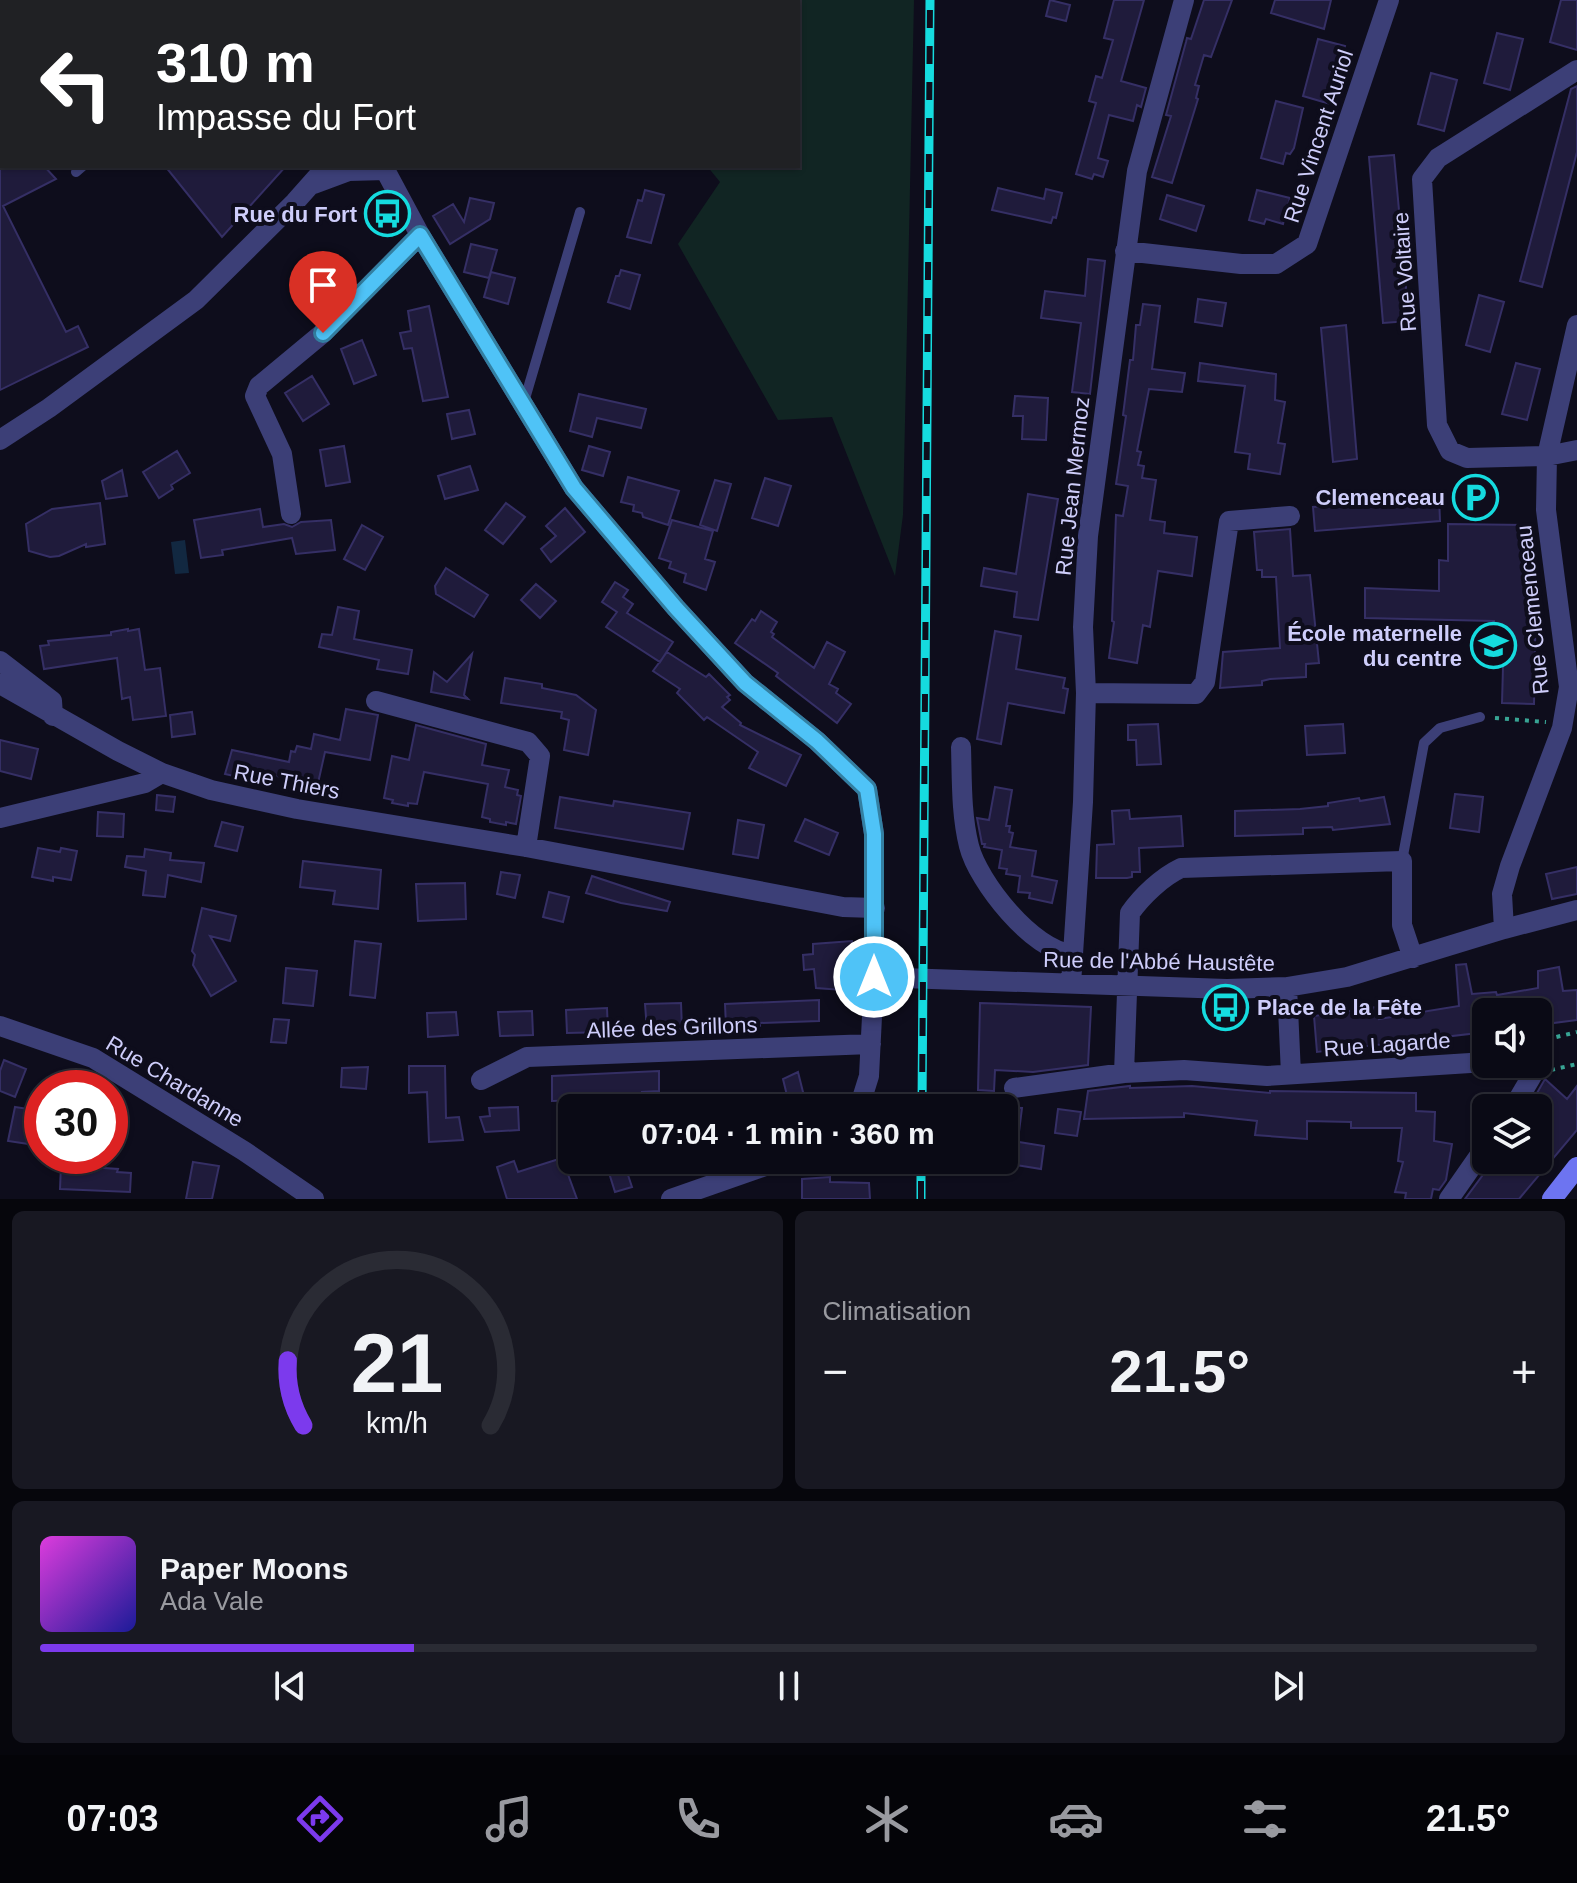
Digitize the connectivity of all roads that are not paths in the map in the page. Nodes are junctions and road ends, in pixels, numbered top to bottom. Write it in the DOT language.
graph roads {
  1 [pos="1184,0"];
  2 [pos="1389,0"];
  3 [pos="1577,70"];
  4 [pos="325,168"];
  5 [pos="384,168"];
  6 [pos="310,185"];
  7 [pos="580,212"];
  8 [pos="420,235"];
  9 [pos="1125,251"];
  10 [pos="1577,325"];
  11 [pos="524,404"];
  12 [pos="0,440"];
  13 [pos="1577,450"];
  14 [pos="1547,456"];
  15 [pos="291,514"];
  16 [pos="1290,516"];
  17 [pos="0,661"];
  18 [pos="0,684"];
  19 [pos="1086,693"];
  20 [pos="376,701"];
  21 [pos="53,716"];
  22 [pos="1480,717"];
  23 [pos="961,747"];
  24 [pos="162,773"];
  25 [pos="0,818"];
  26 [pos="526,847"];
  27 [pos="1402,861"];
  28 [pos="875,908"];
  29 [pos="1577,910"];
  30 [pos="1504,929"];
  31 [pos="1072,954"];
  32 [pos="1413,958"];
  33 [pos="874,977"];
  34 [pos="1071,984"];
  35 [pos="1129,987"];
  36 [pos="1287,987"];
  37 [pos="0,1026"];
  38 [pos="871,1044"];
  39 [pos="1472,1063"];
  40 [pos="1124,1073"];
  41 [pos="1291,1074"];
  42 [pos="481,1080"];
  43 [pos="1014,1088"];
  44 [pos="863,1094"];
  45 [pos="1472,1166"];
  46 [pos="1576,1170"];
  47 [pos="742,1174"];
  48 [pos="314,1199"];
  49 [pos="671,1199"];
  50 [pos="1449,1199"];
  51 [pos="1552,1199"];
  1 -- 9 [label="street, Rue Jean Mermoz"];
  2 -- 9 [label="street, Rue Vincent Auriol"];
  3 -- 14 [label="street, Rue Voltaire"];
  4 -- 6 [label="street"];
  5 -- 6 [label="street"];
  5 -- 8 [label="street"];
  6 -- 12 [label="street"];
  7 -- 11 [label="lane"];
  8 -- 11 [label="street"];
  8 -- 15 [label="street"];
  9 -- 19 [label="street, Rue Jean Mermoz"];
  10 -- 14 [label="street, Rue Clemenceau"];
  11 -- 28 [label="street"];
  13 -- 14 [label="street, Rue Voltaire"];
  14 -- 30 [label="street, Rue Clemenceau"];
  16 -- 19 [label="street"];
  17 -- 21 [label="street, Rue Thiers"];
  18 -- 21 [label="street, Rue Thiers"];
  19 -- 31 [label="street, Rue Jean Mermoz"];
  20 -- 26 [label="street"];
  21 -- 24 [label="street, Rue Thiers"];
  22 -- 27 [label="lane"];
  23 -- 31 [label="street"];
  24 -- 25 [label="street"];
  24 -- 26 [label="street, Rue Thiers"];
  26 -- 28 [label="street, Rue Thiers"];
  27 -- 32 [label="street"];
  27 -- 35 [label="street"];
  28 -- 33 [label="street"];
  29 -- 30 [label="street, Rue de l'Abbé Haustête"];
  30 -- 32 [label="street, Rue de l'Abbé Haustête"];
  31 -- 34 [label="street, Rue Jean Mermoz"];
  32 -- 36 [label="street, Rue de l'Abbé Haustête"];
  33 -- 34 [label="street, Rue de l'Abbé Haustête"];
  33 -- 38 [label="street"];
  34 -- 35 [label="street, Rue de l'Abbé Haustête"];
  35 -- 36 [label="street, Rue de l'Abbé Haustête"];
  35 -- 40 [label="street"];
  36 -- 41 [label="street"];
  37 -- 48 [label="street, Rue Chardanne"];
  38 -- 42 [label="street, Allée des Grillons"];
  38 -- 44 [label="street"];
  39 -- 41 [label="street, Rue Lagarde"];
  40 -- 41 [label="street, Rue Lagarde"];
  40 -- 43 [label="street, Rue Lagarde"];
  45 -- 50 [label="street"];
  46 -- 51 [label="main road"];
  47 -- 49 [label="street"];
}
